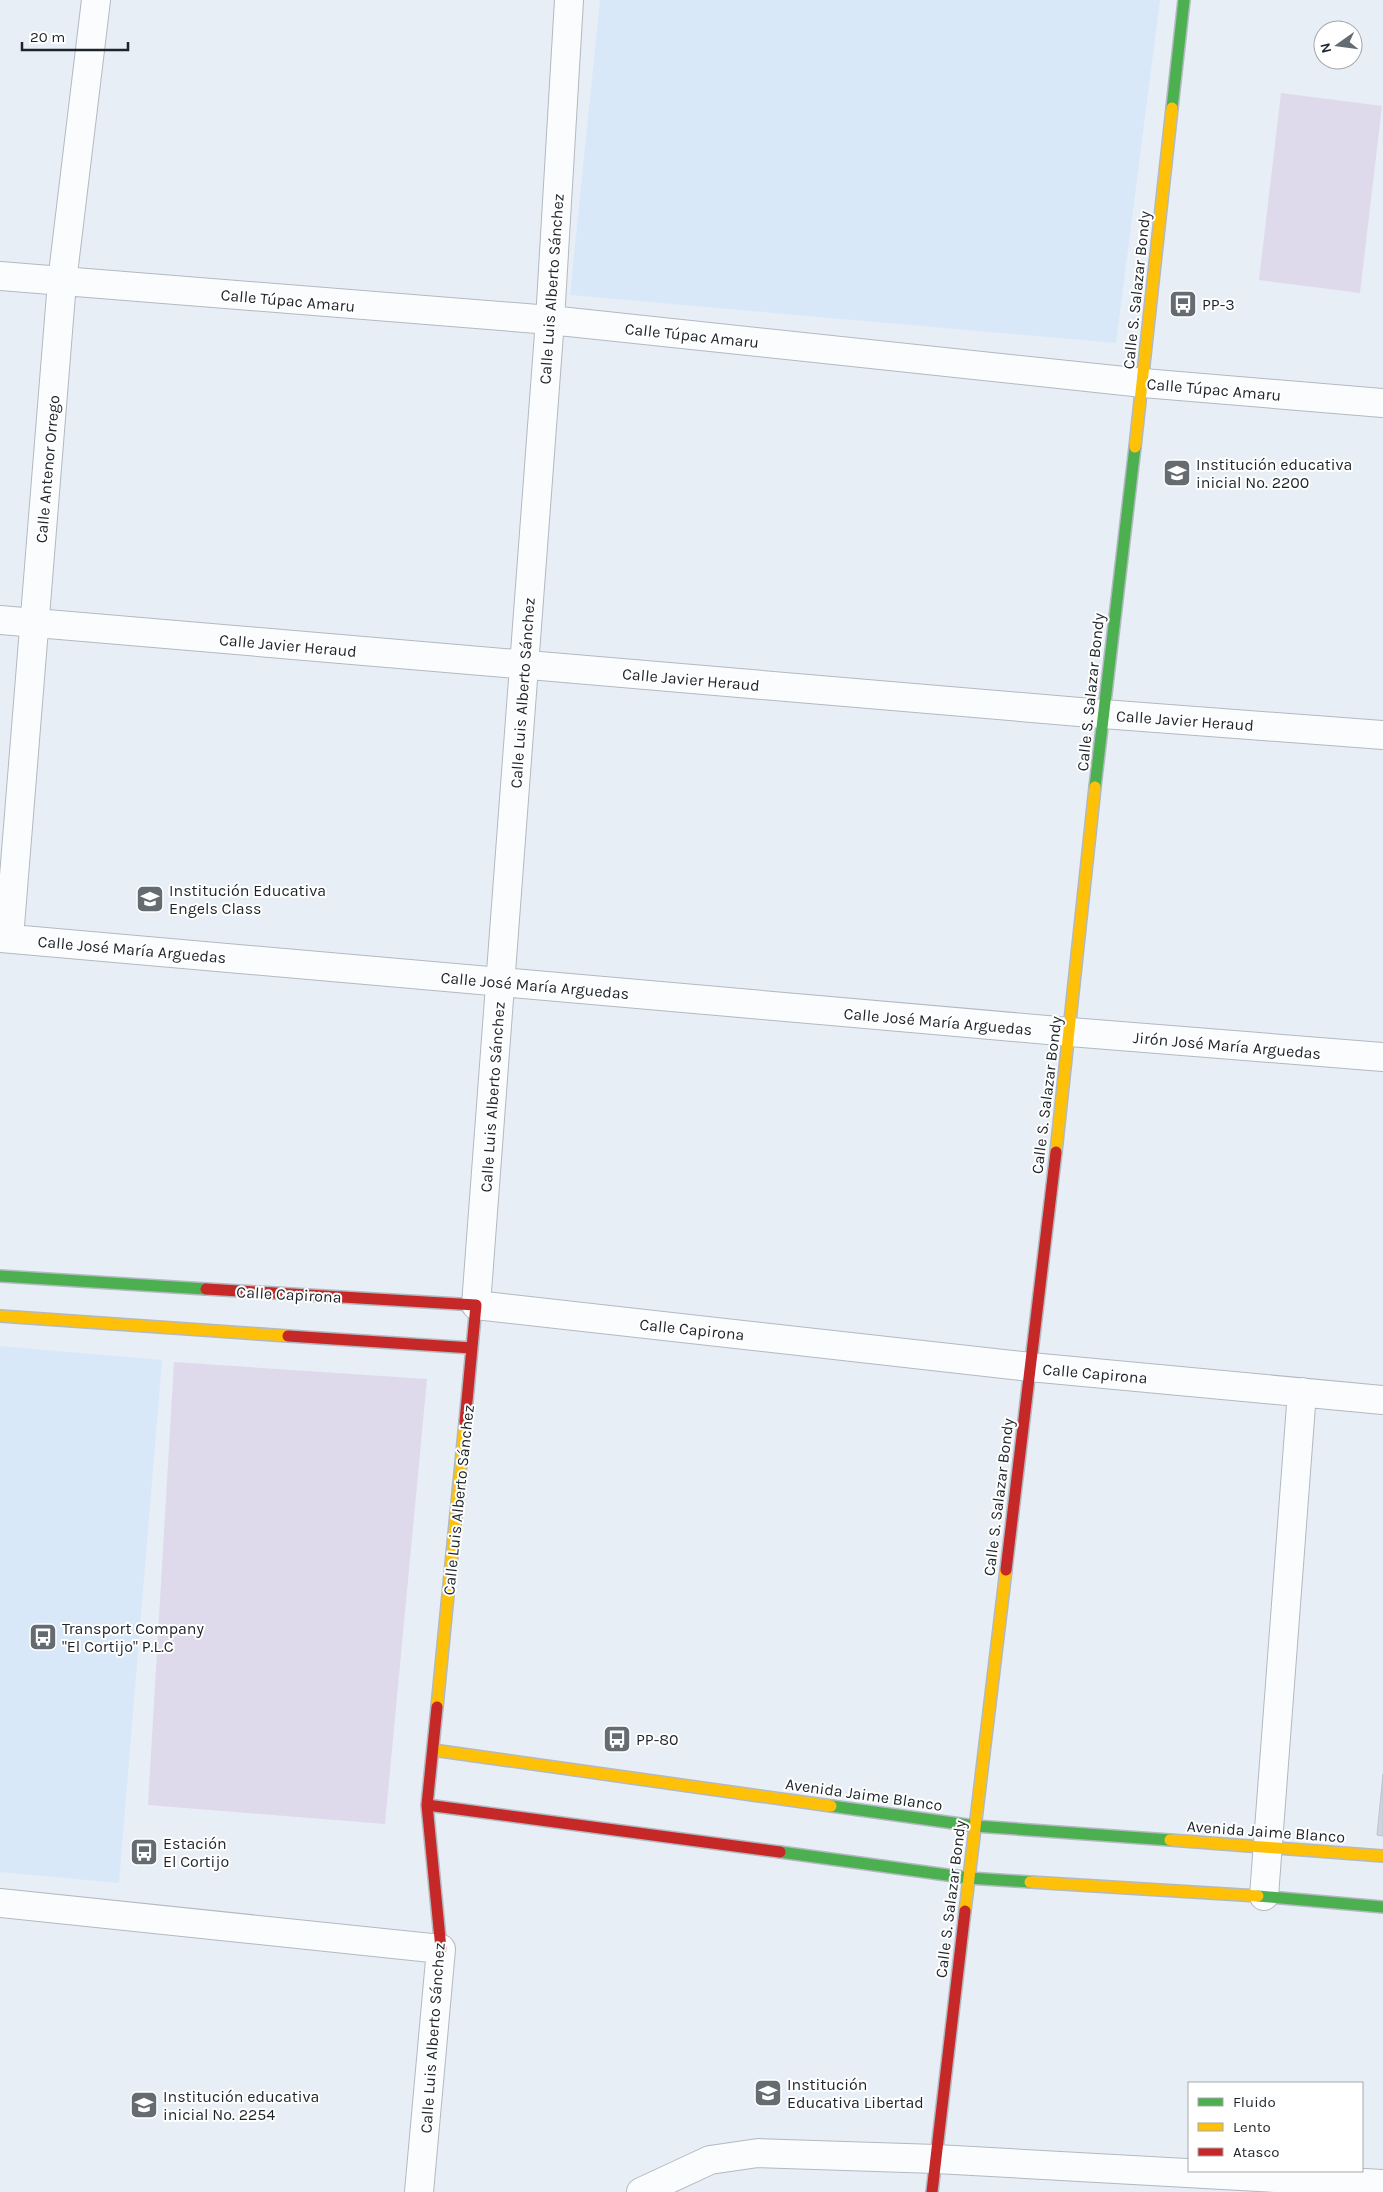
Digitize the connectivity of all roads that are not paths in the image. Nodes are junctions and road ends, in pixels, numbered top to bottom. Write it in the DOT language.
graph roads {
  1 [pos="96,0"];
  2 [pos="569,0"];
  3 [pos="1184,0"];
  4 [pos="0,276"];
  5 [pos="62,282"];
  6 [pos="550,320"];
  7 [pos="1143,383"];
  8 [pos="1383,404"];
  9 [pos="0,620"];
  10 [pos="35,623"];
  11 [pos="524,665"];
  12 [pos="1103,714"];
  13 [pos="1383,735"];
  14 [pos="5,938"];
  15 [pos="501,982"];
  16 [pos="1070,1032"];
  17 [pos="1383,1057"];
  18 [pos="0,1276"];
  19 [pos="476,1305"];
  20 [pos="0,1316"];
  21 [pos="472,1348"];
  22 [pos="1030,1367"];
  23 [pos="1302,1392"];
  24 [pos="1383,1400"];
  25 [pos="433,1750"];
  26 [pos="427,1805"];
  27 [pos="975,1826"];
  28 [pos="1267,1848"];
  29 [pos="1383,1856"];
  30 [pos="969,1878"];
  31 [pos="1264,1896"];
  32 [pos="0,1903"];
  33 [pos="1383,1907"];
  34 [pos="441,1949"];
  35 [pos="936,2158"];
  36 [pos="1383,2184"];
  37 [pos="420,2192"];
  38 [pos="641,2192"];
  39 [pos="932,2192"];
  1 -- 5 [label="street, Calle Antenor Orrego"];
  2 -- 6 [label="street, Calle Luis Alberto Sánchez"];
  3 -- 7 [label="street, Calle S. Salazar Bondy"];
  4 -- 5 [label="street, Calle Túpac Amaru"];
  5 -- 6 [label="street, Calle Túpac Amaru"];
  5 -- 10 [label="street, Calle Antenor Orrego"];
  6 -- 7 [label="street, Calle Túpac Amaru"];
  6 -- 11 [label="street, Calle Luis Alberto Sánchez"];
  7 -- 8 [label="street, Calle Túpac Amaru"];
  7 -- 12 [label="street, Calle S. Salazar Bondy"];
  9 -- 10 [label="street, Calle Javier Heraud"];
  10 -- 11 [label="street, Calle Javier Heraud"];
  10 -- 14 [label="street, Calle Antenor Orrego"];
  11 -- 12 [label="street, Calle Javier Heraud"];
  11 -- 15 [label="street, Calle Luis Alberto Sánchez"];
  12 -- 13 [label="street, Calle Javier Heraud"];
  12 -- 16 [label="street, Calle S. Salazar Bondy"];
  14 -- 15 [label="street, Calle José María Arguedas"];
  15 -- 16 [label="street, Calle José María Arguedas"];
  15 -- 19 [label="street, Calle Luis Alberto Sánchez"];
  16 -- 17 [label="street, Jirón José María Arguedas"];
  16 -- 22 [label="street, Calle S. Salazar Bondy"];
  18 -- 19 [label="street, Calle Capirona"];
  19 -- 21 [label="street, Calle Luis Alberto Sánchez"];
  19 -- 22 [label="street, Calle Capirona"];
  20 -- 21 [label="street"];
  21 -- 25 [label="street, Calle Luis Alberto Sánchez"];
  22 -- 23 [label="street, Calle Capirona"];
  22 -- 27 [label="street, Calle S. Salazar Bondy"];
  23 -- 24 [label="street, Calle Capirona"];
  23 -- 28 [label="street"];
  25 -- 26 [label="street, Calle Luis Alberto Sánchez"];
  25 -- 27 [label="street, Avenida Jaime Blanco"];
  26 -- 30 [label="street"];
  26 -- 34 [label="street, Calle Luis Alberto Sánchez"];
  27 -- 28 [label="street, Avenida Jaime Blanco"];
  27 -- 30 [label="street, Calle S. Salazar Bondy"];
  28 -- 29 [label="street, Avenida Jaime Blanco"];
  28 -- 31 [label="street"];
  30 -- 31 [label="street"];
  30 -- 35 [label="street, Calle S. Salazar Bondy"];
  31 -- 33 [label="street"];
  32 -- 34 [label="street"];
  34 -- 37 [label="street, Calle Luis Alberto Sánchez"];
  35 -- 36 [label="street"];
  35 -- 38 [label="street"];
  35 -- 39 [label="street, Calle S. Salazar Bondy"];
}
